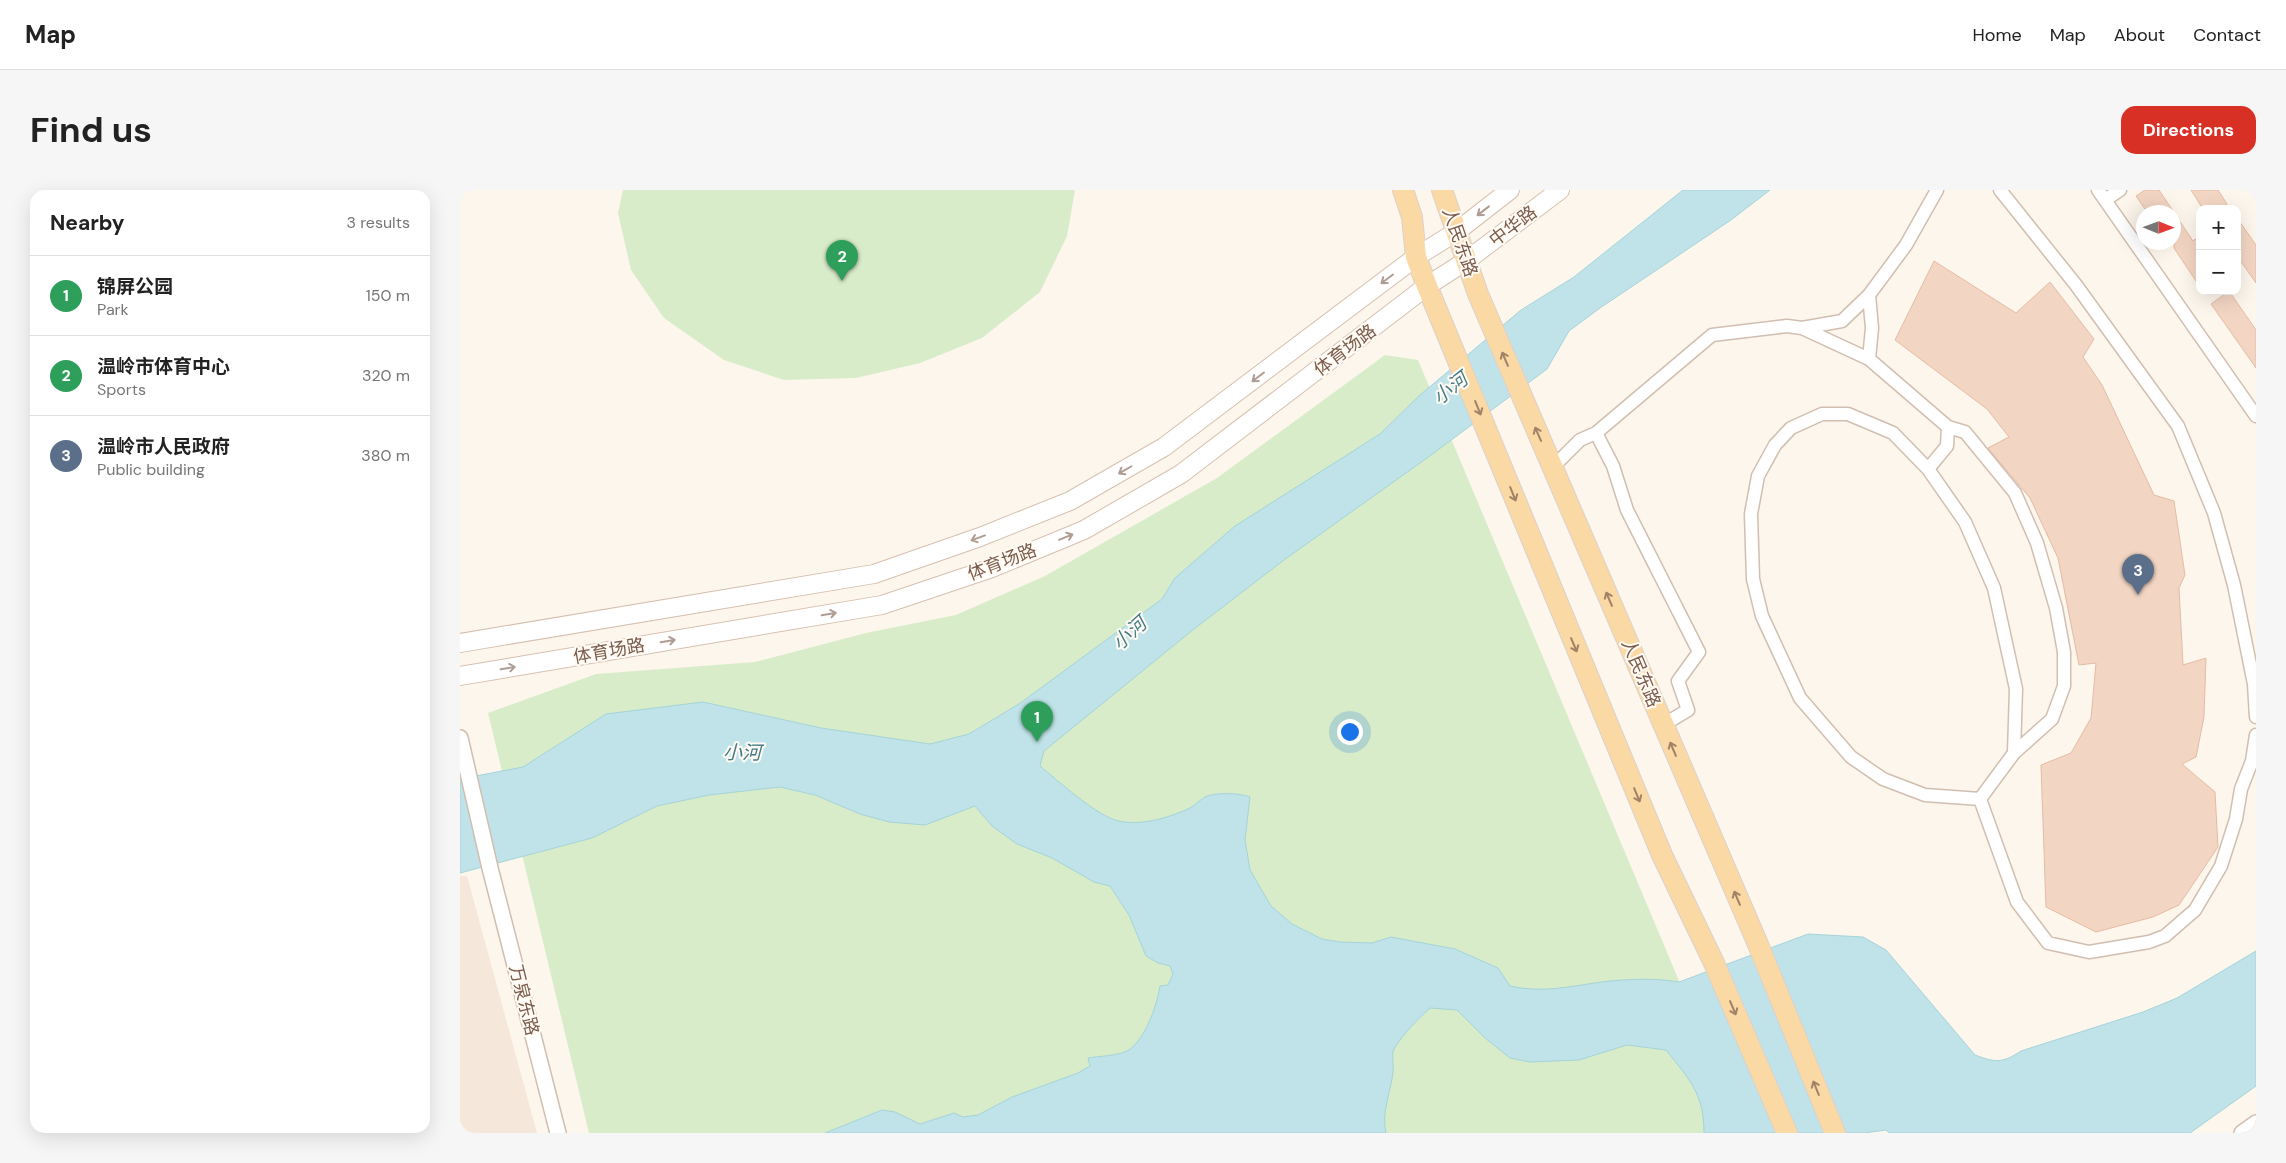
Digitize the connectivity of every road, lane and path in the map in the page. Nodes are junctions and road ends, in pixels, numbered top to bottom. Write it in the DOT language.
graph roads {
  1 [pos="1403,190"];
  2 [pos="1442,190"];
  3 [pos="1510,190"];
  4 [pos="1560,190"];
  5 [pos="1937,190"];
  6 [pos="2000,190"];
  7 [pos="2120,190"];
  8 [pos="2101,195"];
  9 [pos="1456,232"];
  10 [pos="1416,257"];
  11 [pos="1466,261"];
  12 [pos="1427,286"];
  13 [pos="1869,295"];
  14 [pos="1802,328"];
  15 [pos="1869,359"];
  16 [pos="2256,416"];
  17 [pos="1948,427"];
  18 [pos="1596,433"];
  19 [pos="1553,467"];
  20 [pos="1928,469"];
  21 [pos="460,643"];
  22 [pos="460,676"];
  23 [pos="2256,717"];
  24 [pos="1663,725"];
  25 [pos="2256,735"];
  26 [pos="460,740"];
  27 [pos="2014,753"];
  28 [pos="1980,799"];
  29 [pos="2256,1123"];
  30 [pos="558,1133"];
  31 [pos="1787,1133"];
  32 [pos="1835,1133"];
  33 [pos="2242,1133"];
  1 -- 10 [label="main road, 人民东路"];
  2 -- 9 [label="main road, 人民东路"];
  3 -- 9 [label="main road, 中华路, one-way"];
  4 -- 11 [label="main road, 中华路"];
  5 -- 13 [label="street"];
  6 -- 23 [label="street"];
  7 -- 8 [label="street"];
  8 -- 16 [label="street"];
  9 -- 10 [label="main road, 体育场路"];
  9 -- 11 [label="main road, 人民东路"];
  10 -- 12 [label="main road, 人民东路"];
  10 -- 21 [label="main road, 体育场路, one-way"];
  11 -- 12 [label="main road, 体育场路"];
  19 -- 11 [label="main road, 人民东路, one-way"];
  22 -- 12 [label="main road, 体育场路, one-way"];
  12 -- 31 [label="main road, 人民东路, one-way"];
  13 -- 14 [label="street"];
  13 -- 15 [label="street"];
  14 -- 15 [label="street"];
  14 -- 18 [label="street"];
  15 -- 17 [label="street"];
  17 -- 20 [label="street"];
  17 -- 27 [label="street"];
  18 -- 19 [label="street"];
  18 -- 24 [label="street"];
  24 -- 19 [label="main road, 人民东路, one-way"];
  20 -- 27 [label="street"];
  20 -- 28 [label="street"];
  32 -- 24 [label="main road, 人民东路, one-way"];
  25 -- 28 [label="street"];
  26 -- 30 [label="street, 万泉东路"];
  27 -- 28 [label="street"];
  29 -- 33 [label="street"];
}
